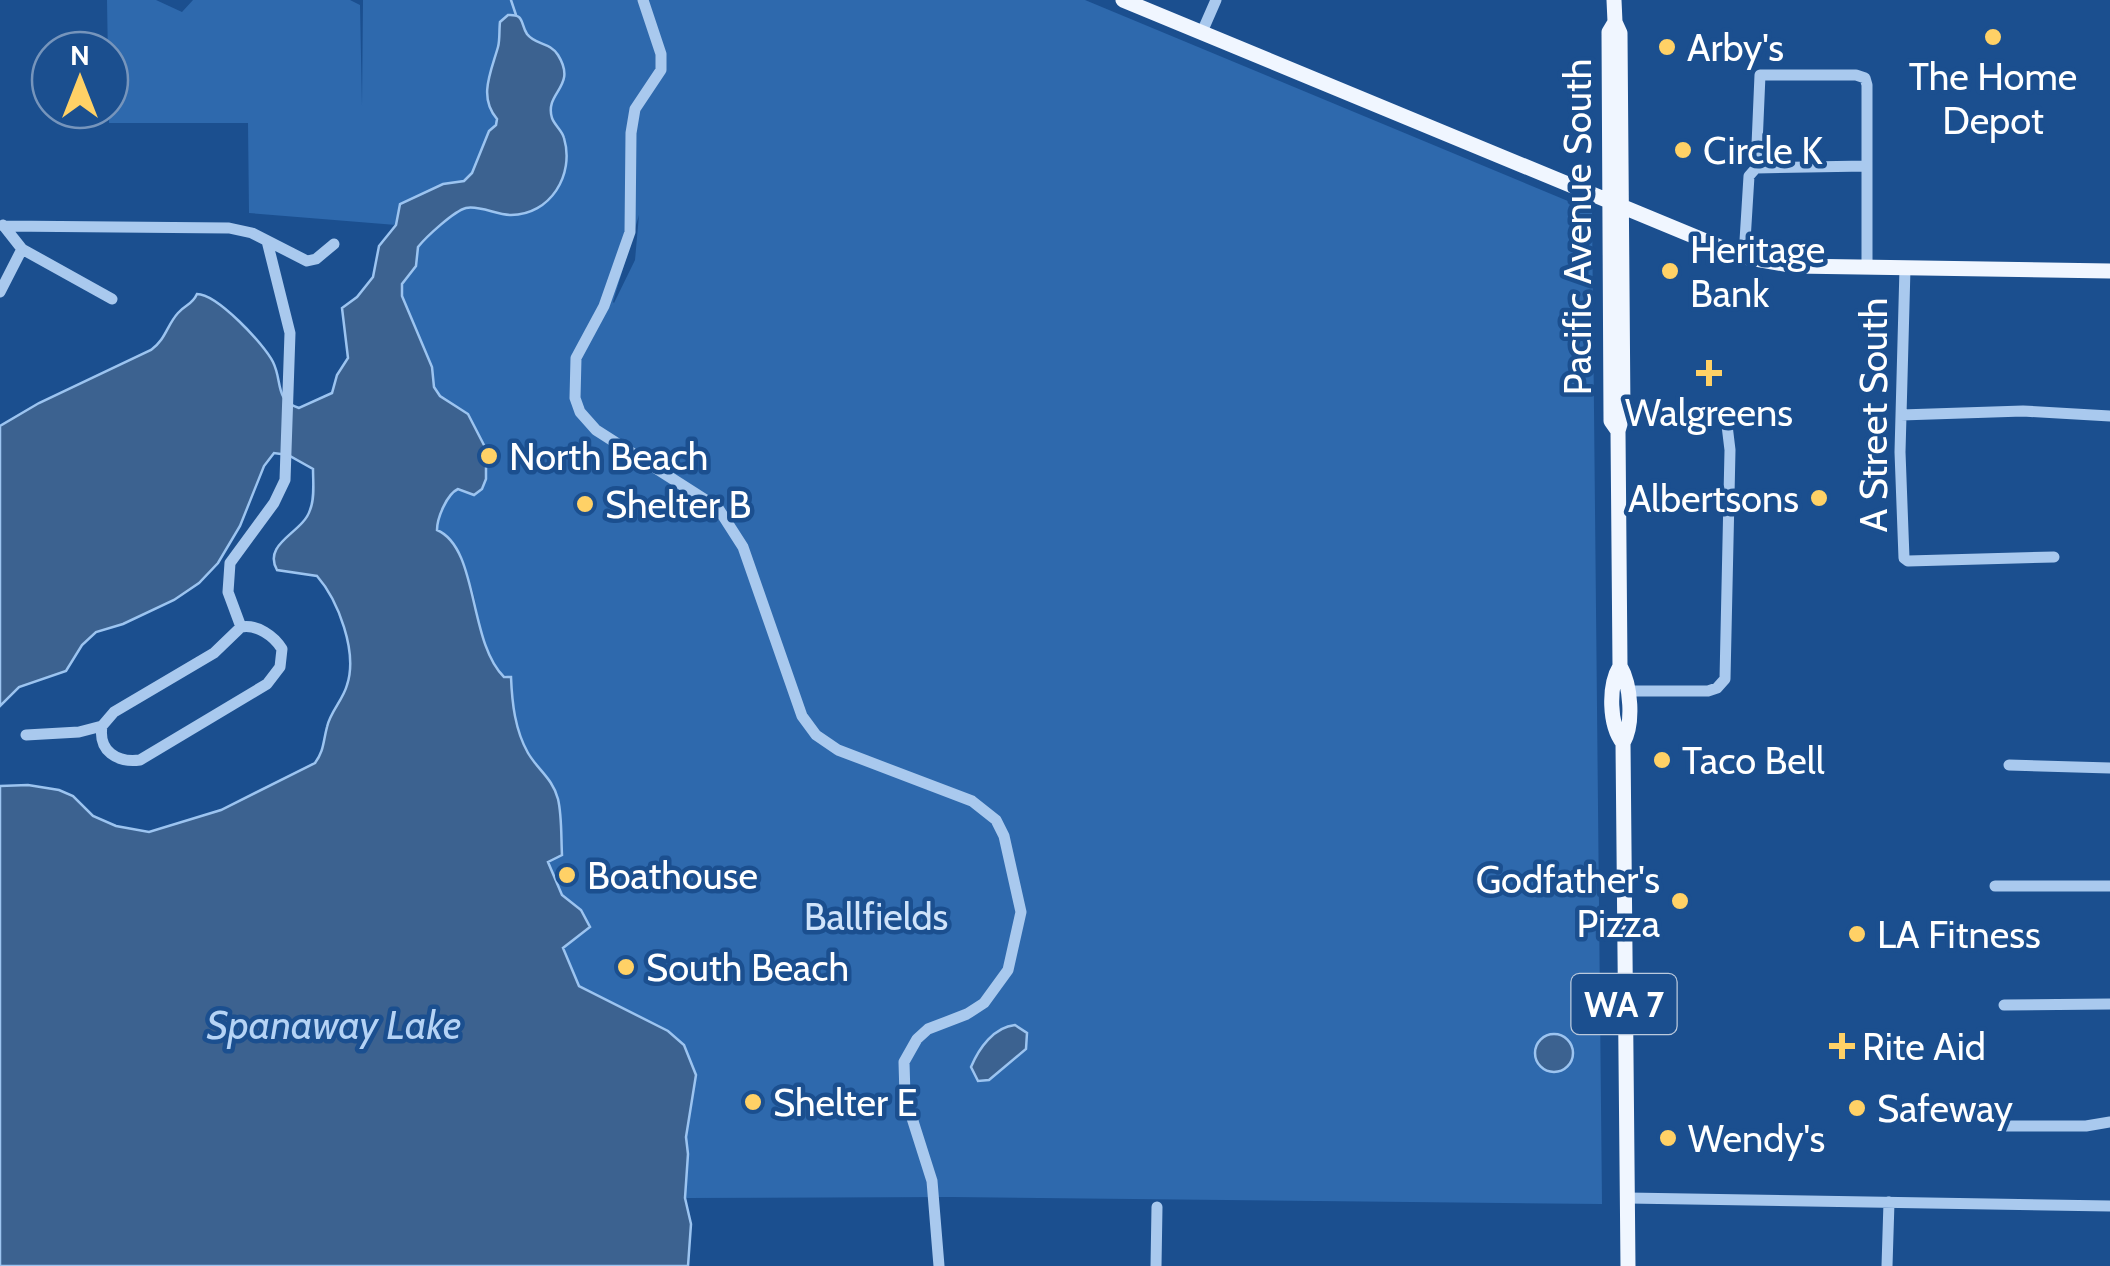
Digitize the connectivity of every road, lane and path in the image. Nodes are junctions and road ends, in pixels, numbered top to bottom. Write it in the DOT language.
graph roads {
  1 [pos="643,0"];
  2 [pos="1123,0"];
  3 [pos="1216,0"];
  4 [pos="1614,0"];
  5 [pos="1202,32"];
  6 [pos="1866,166"];
  7 [pos="1756,168"];
  8 [pos="1614,205"];
  9 [pos="2,224"];
  10 [pos="268,241"];
  11 [pos="334,244"];
  12 [pos="22,249"];
  13 [pos="1744,256"];
  14 [pos="1867,267"];
  15 [pos="1905,268"];
  16 [pos="2110,272"];
  17 [pos="0,292"];
  18 [pos="112,299"];
  19 [pos="1901,415"];
  20 [pos="2110,416"];
  21 [pos="1621,423"];
  22 [pos="2054,557"];
  23 [pos="241,627"];
  24 [pos="1620,666"];
  25 [pos="1628,691"];
  26 [pos="102,726"];
  27 [pos="26,735"];
  28 [pos="1623,743"];
  29 [pos="2009,765"];
  30 [pos="2110,768"];
  31 [pos="1995,886"];
  32 [pos="2110,886"];
  33 [pos="2004,1004"];
  34 [pos="2110,1004"];
  35 [pos="2110,1122"];
  36 [pos="2003,1126"];
  37 [pos="1628,1198"];
  38 [pos="1888,1202"];
  39 [pos="2110,1206"];
  40 [pos="1157,1207"];
  41 [pos="938,1266"];
  42 [pos="1156,1266"];
  43 [pos="1628,1266"];
  44 [pos="1887,1266"];
  1 -- 41 [label="street"];
  2 -- 5 [label="main road"];
  3 -- 5 [label="street"];
  4 -- 8 [label="main road, Pacific Avenue South / WA 7"];
  5 -- 8 [label="main road"];
  6 -- 7 [label="street"];
  6 -- 7 [label="street, A Street South"];
  6 -- 14 [label="street, A Street South"];
  7 -- 13 [label="street"];
  8 -- 13 [label="main road"];
  8 -- 21 [label="main road, Pacific Avenue South / WA 7"];
  9 -- 10 [label="street"];
  9 -- 12 [label="street"];
  10 -- 11 [label="street"];
  10 -- 23 [label="street"];
  12 -- 17 [label="street"];
  12 -- 18 [label="street"];
  13 -- 14 [label="main road"];
  14 -- 15 [label="main road"];
  15 -- 16 [label="main road"];
  15 -- 19 [label="street, A Street South"];
  19 -- 20 [label="street"];
  19 -- 22 [label="street, A Street South"];
  21 -- 24 [label="main road, Pacific Avenue South / WA 7"];
  21 -- 25 [label="street"];
  23 -- 26 [label="street"];
  23 -- 26 [label="street"];
  24 -- 25 [label="main road, Pacific Avenue South / WA 7"];
  24 -- 28 [label="main road, Pacific Avenue South / WA 7"];
  25 -- 28 [label="main road, Pacific Avenue South / WA 7"];
  26 -- 27 [label="street"];
  28 -- 37 [label="main road, Pacific Avenue South / WA 7"];
  29 -- 30 [label="street"];
  31 -- 32 [label="street"];
  33 -- 34 [label="street"];
  35 -- 36 [label="street"];
  37 -- 38 [label="street"];
  37 -- 43 [label="main road, Pacific Avenue South / WA 7"];
  38 -- 39 [label="street"];
  38 -- 44 [label="street"];
  40 -- 42 [label="street"];
}
